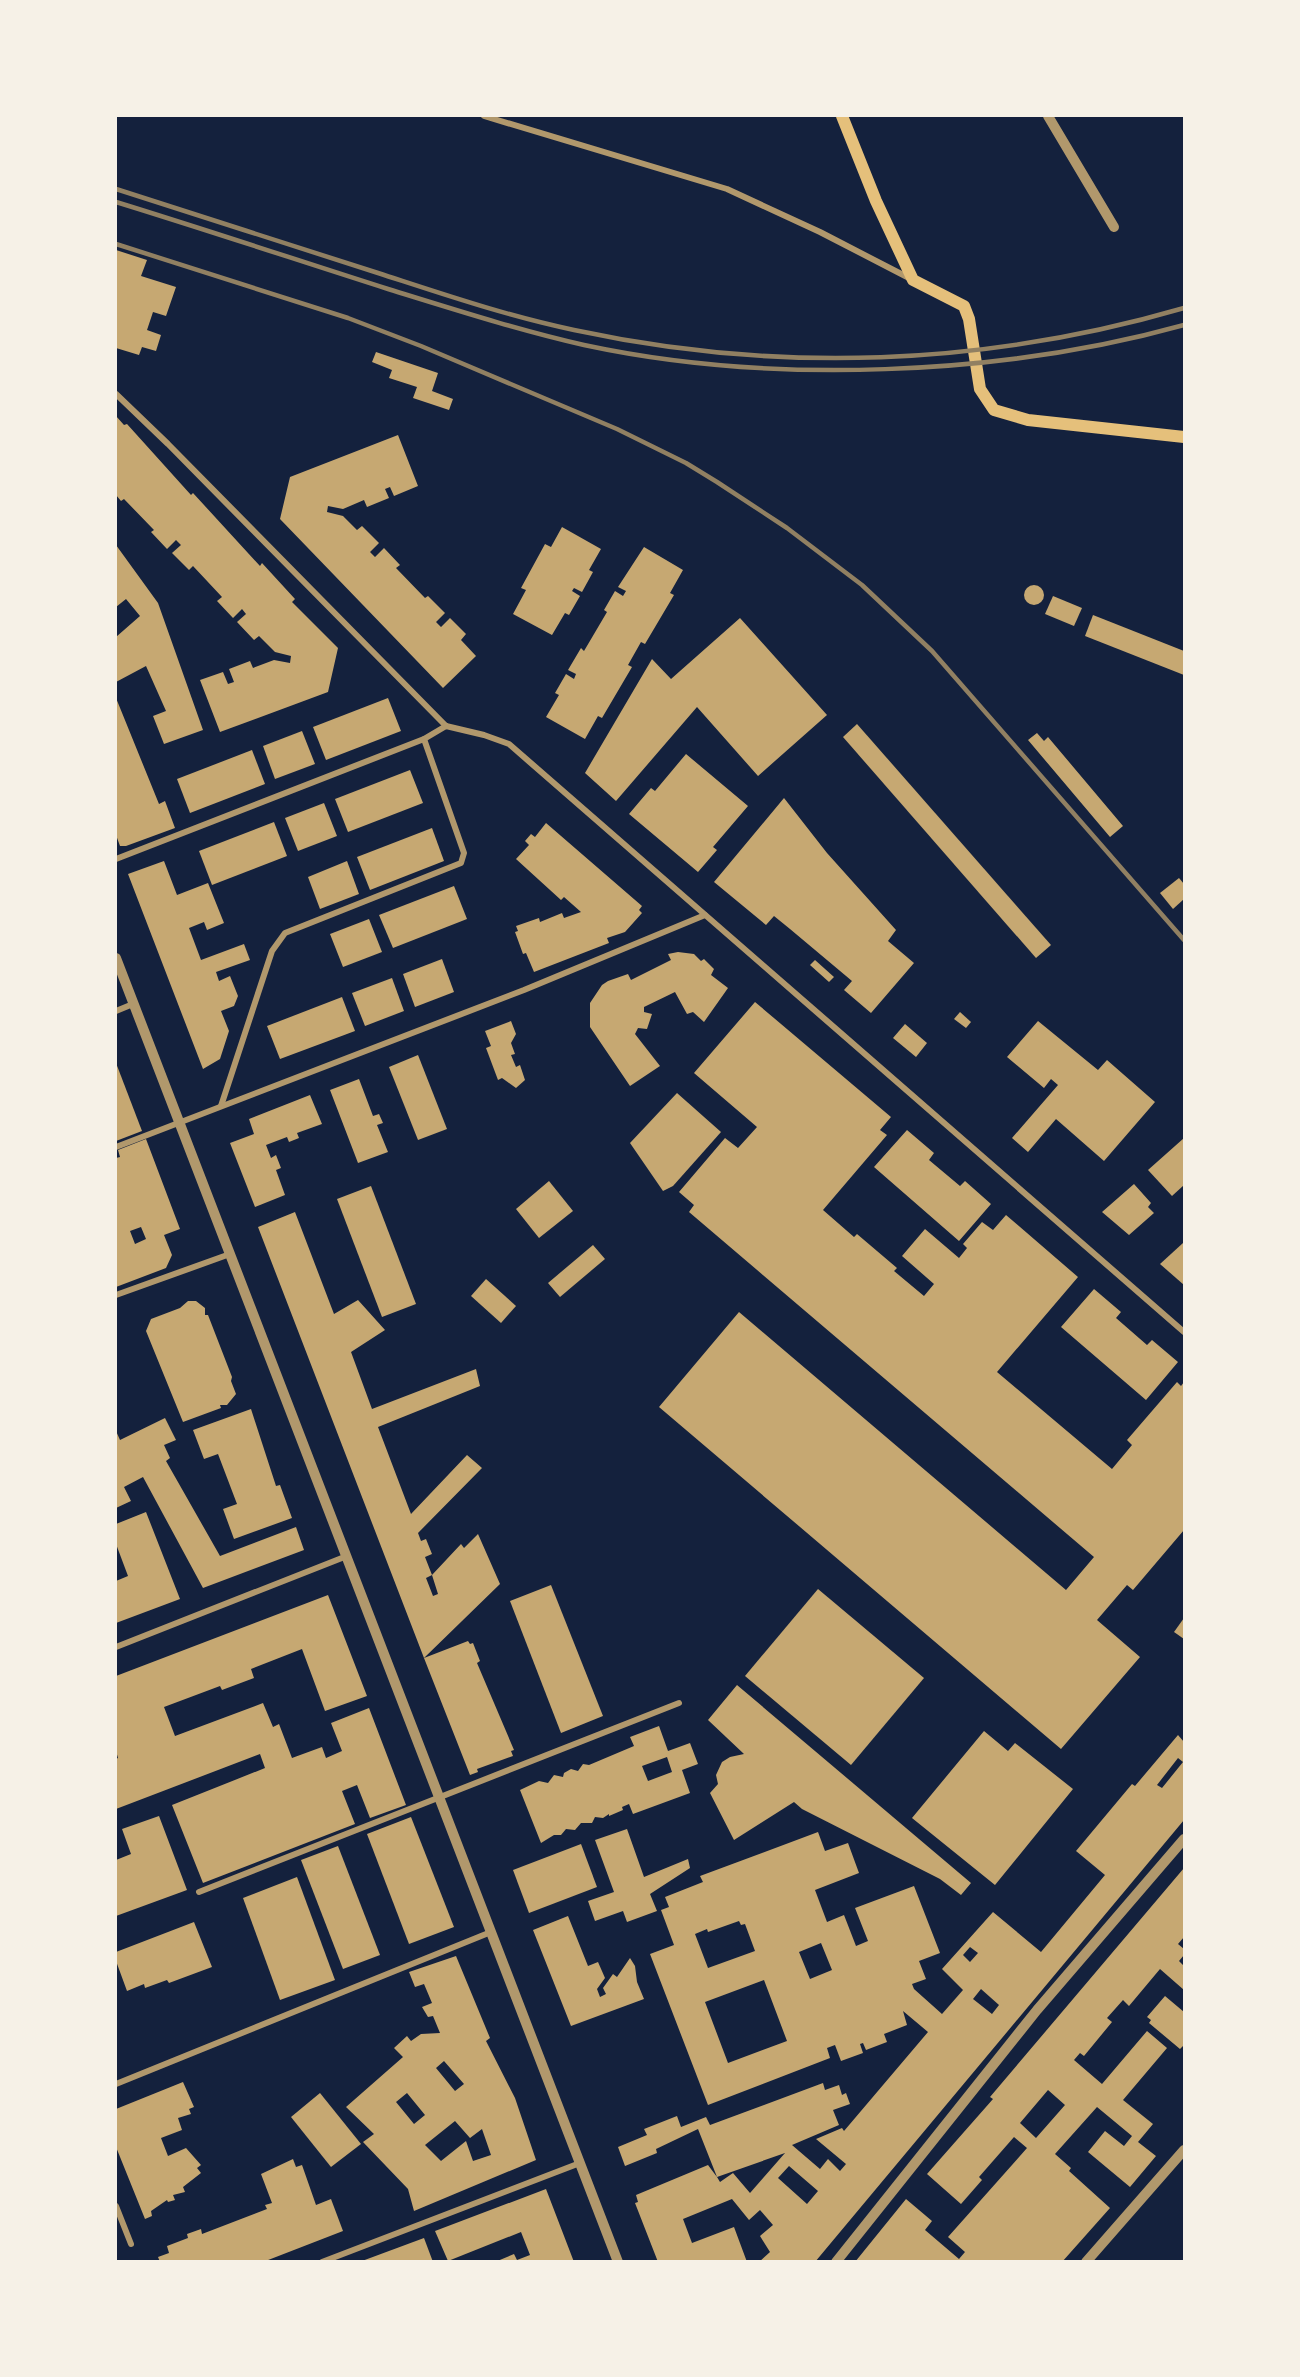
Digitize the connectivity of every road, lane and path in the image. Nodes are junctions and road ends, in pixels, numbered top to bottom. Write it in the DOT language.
graph roads {
  1 [pos="484,116"];
  2 [pos="842,116"];
  3 [pos="1048,116"];
  4 [pos="1114,227"];
  5 [pos="913,280"];
  6 [pos="116,394"];
  7 [pos="1185,437"];
  8 [pos="446,726"];
  9 [pos="424,739"];
  10 [pos="116,859"];
  11 [pos="705,915"];
  12 [pos="116,957"];
  13 [pos="134,1004"];
  14 [pos="116,1011"];
  15 [pos="221,1106"];
  16 [pos="179,1124"];
  17 [pos="116,1148"];
  18 [pos="230,1254"];
  19 [pos="116,1295"];
  20 [pos="1185,1332"];
  21 [pos="346,1556"];
  22 [pos="116,1647"];
  23 [pos="679,1703"];
  24 [pos="440,1799"];
  25 [pos="1185,1839"];
  26 [pos="199,1892"];
  27 [pos="492,1932"];
  28 [pos="116,2084"];
  29 [pos="1185,2150"];
  30 [pos="580,2163"];
  31 [pos="116,2206"];
  32 [pos="131,2244"];
  33 [pos="322,2262"];
  34 [pos="618,2262"];
  35 [pos="836,2262"];
  36 [pos="1086,2262"];
  1 -- 5 [label="street"];
  2 -- 5 [label="main road"];
  3 -- 4 [label="street"];
  5 -- 7 [label="main road"];
  6 -- 8 [label="street"];
  8 -- 9 [label="street"];
  8 -- 11 [label="street"];
  9 -- 10 [label="street"];
  9 -- 15 [label="street"];
  11 -- 15 [label="street"];
  11 -- 20 [label="street"];
  12 -- 13 [label="street"];
  13 -- 14 [label="street"];
  13 -- 16 [label="street"];
  15 -- 16 [label="street"];
  16 -- 17 [label="street"];
  16 -- 18 [label="street"];
  18 -- 19 [label="street"];
  18 -- 21 [label="street"];
  21 -- 22 [label="street"];
  21 -- 24 [label="street"];
  23 -- 24 [label="street"];
  24 -- 26 [label="street"];
  24 -- 27 [label="street"];
  25 -- 35 [label="street"];
  27 -- 28 [label="street"];
  27 -- 30 [label="street"];
  29 -- 36 [label="street"];
  30 -- 33 [label="street"];
  30 -- 34 [label="street"];
  31 -- 32 [label="street"];
}
